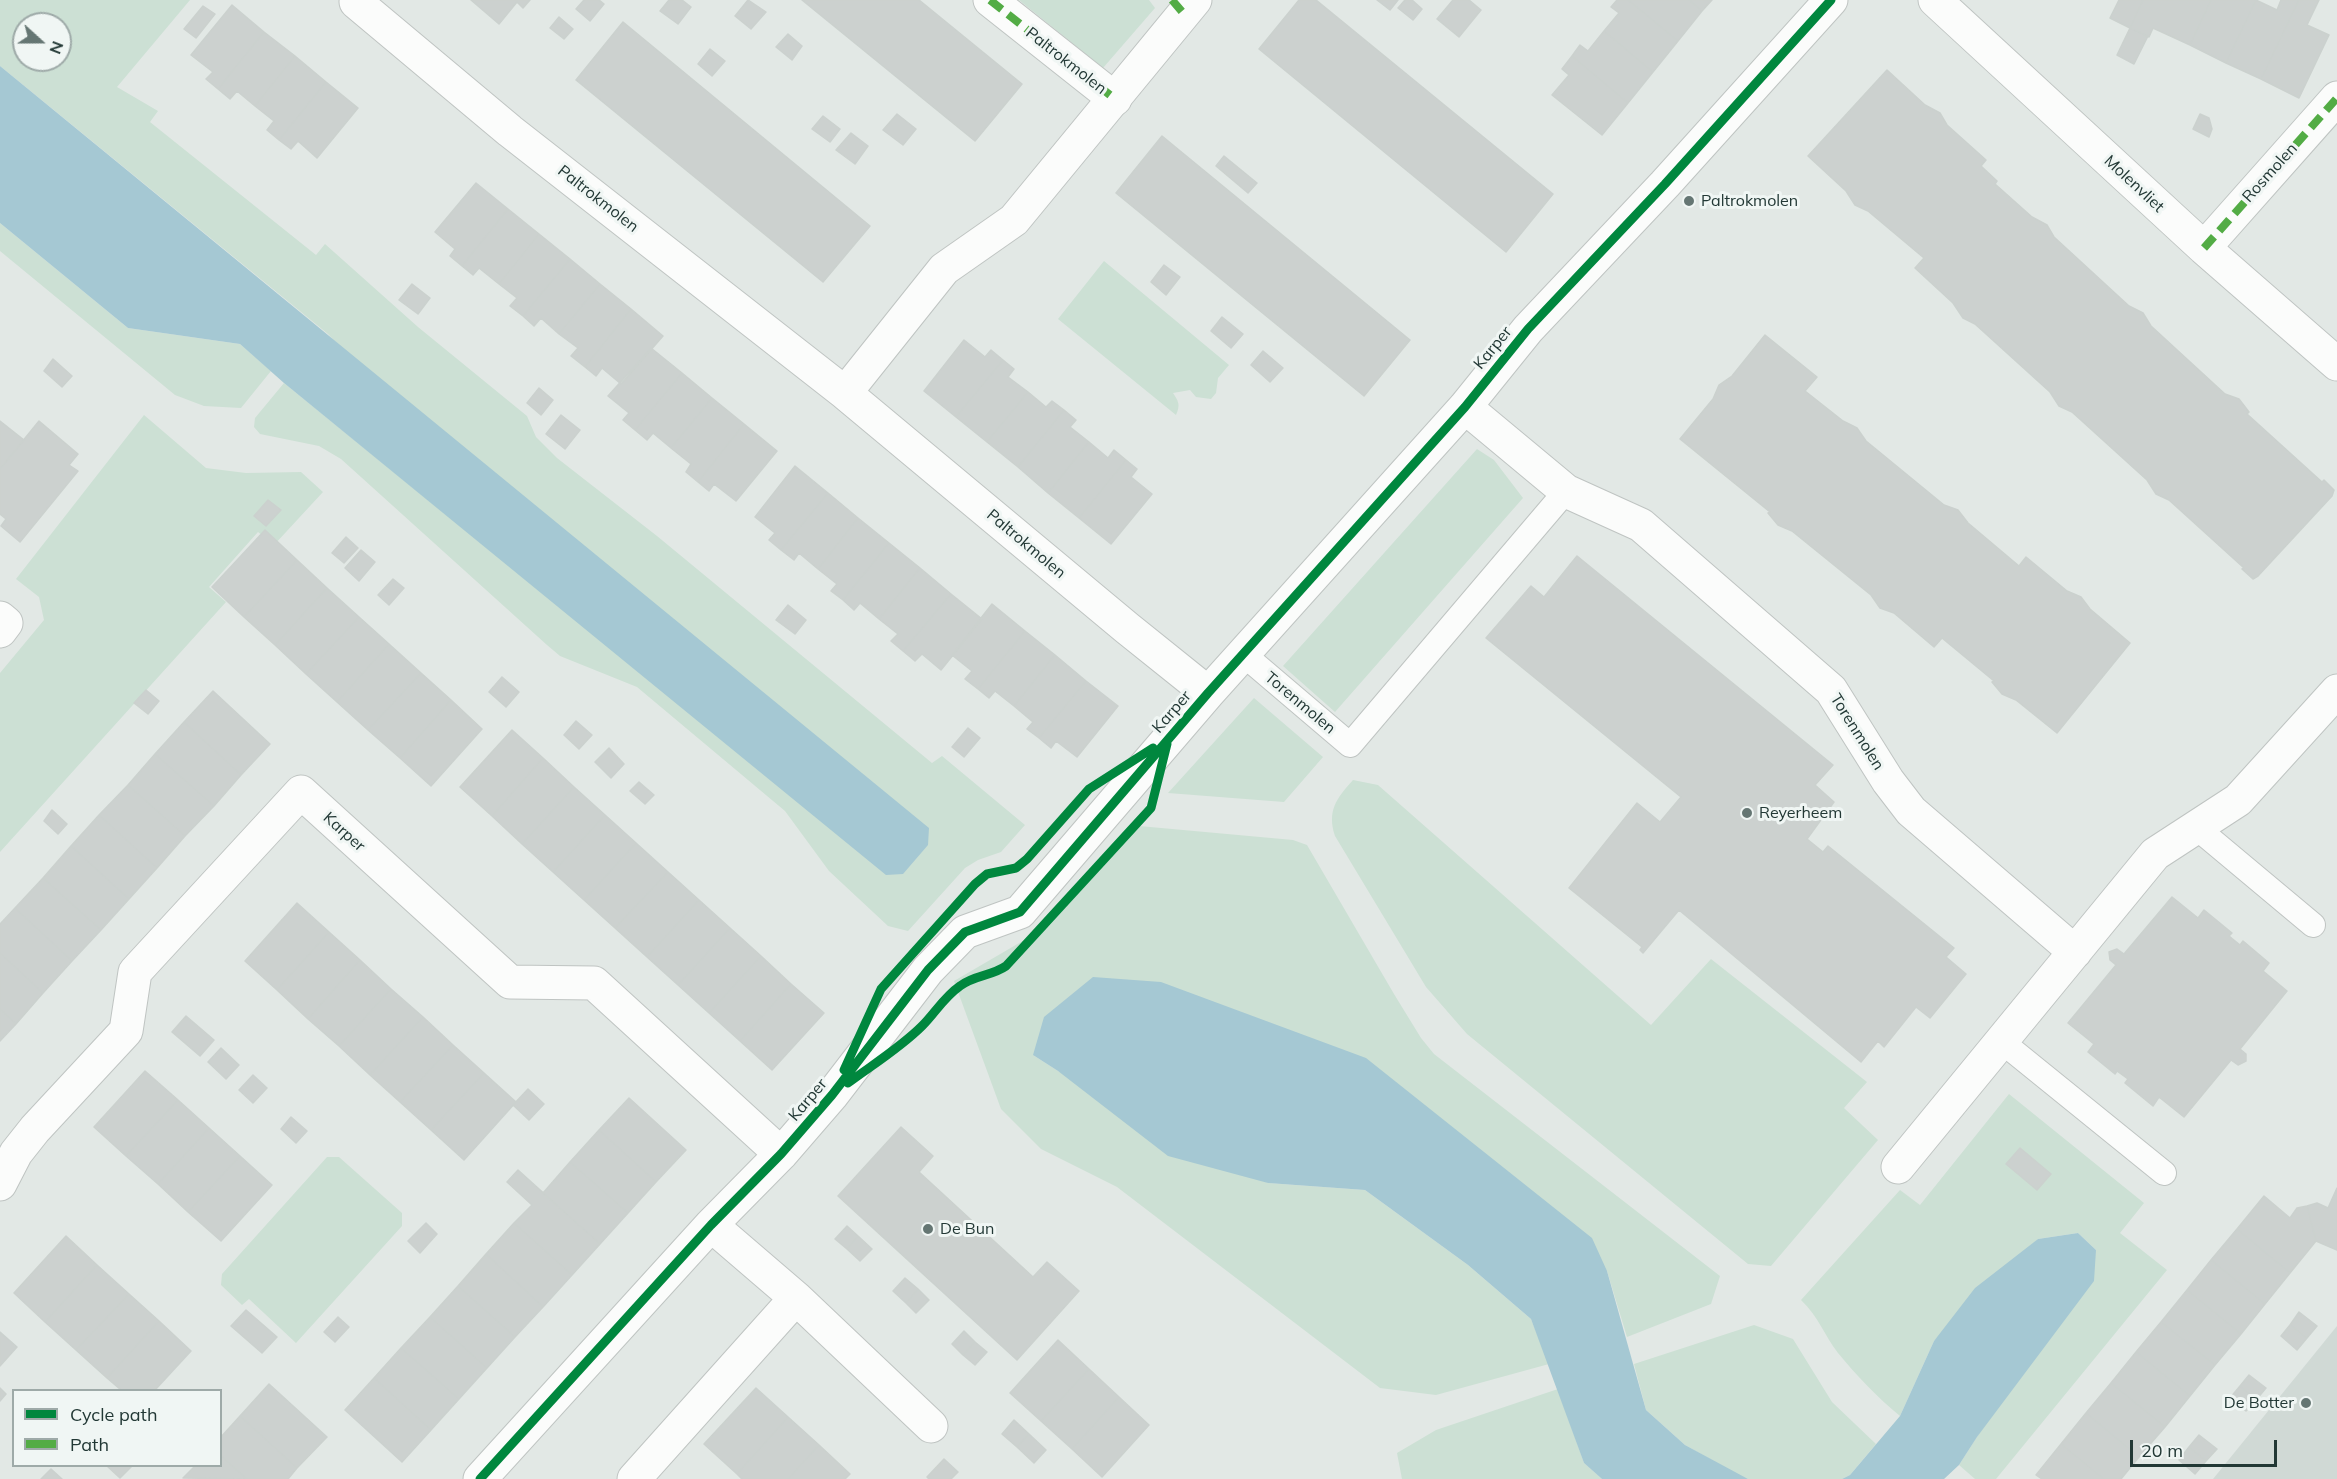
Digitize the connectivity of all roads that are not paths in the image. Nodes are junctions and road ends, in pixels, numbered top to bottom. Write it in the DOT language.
graph roads {
  1 [pos="358,0"];
  2 [pos="990,0"];
  3 [pos="1831,0"];
  4 [pos="1935,0"];
  5 [pos="1184,5"];
  6 [pos="2337,98"];
  7 [pos="1114,99"];
  8 [pos="2204,248"];
  9 [pos="2337,364"];
  10 [pos="845,393"];
  11 [pos="1465,407"];
  12 [pos="1566,491"];
  13 [pos="0,618"];
  14 [pos="0,631"];
  15 [pos="1243,654"];
  16 [pos="2337,691"];
  17 [pos="1208,693"];
  18 [pos="2197,828"];
  19 [pos="2313,925"];
  20 [pos="2074,952"];
  21 [pos="2001,1041"];
  22 [pos="781,1154"];
  23 [pos="1898,1167"];
  24 [pos="2164,1173"];
  25 [pos="0,1184"];
  26 [pos="711,1225"];
  27 [pos="796,1298"];
  28 [pos="932,1426"];
  29 [pos="480,1479"];
  30 [pos="634,1479"];
  1 -- 10 [label="street, Paltrokmolen"];
  2 -- 7 [label="street, Paltrokmolen"];
  3 -- 11 [label="street, Karper"];
  4 -- 8 [label="street, Molenvliet"];
  5 -- 7 [label="street, Paltrokmolen"];
  6 -- 8 [label="street, Rosmolen"];
  7 -- 10 [label="street, Paltrokmolen"];
  8 -- 9 [label="street, Molenvliet"];
  10 -- 17 [label="street, Paltrokmolen"];
  11 -- 12 [label="street, Torenmolen"];
  11 -- 15 [label="street, Karper"];
  12 -- 15 [label="lane, Torenmolen"];
  12 -- 20 [label="street, Torenmolen"];
  13 -- 14 [label="street"];
  15 -- 17 [label="street, Karper"];
  16 -- 18 [label="street"];
  17 -- 22 [label="street, Karper"];
  18 -- 19 [label="lane"];
  18 -- 20 [label="street"];
  20 -- 21 [label="street"];
  21 -- 23 [label="street"];
  21 -- 24 [label="lane"];
  22 -- 25 [label="street, Karper"];
  22 -- 26 [label="street, Karper"];
  26 -- 27 [label="street"];
  26 -- 29 [label="street, Karper"];
  27 -- 28 [label="street"];
  27 -- 30 [label="street"];
}
